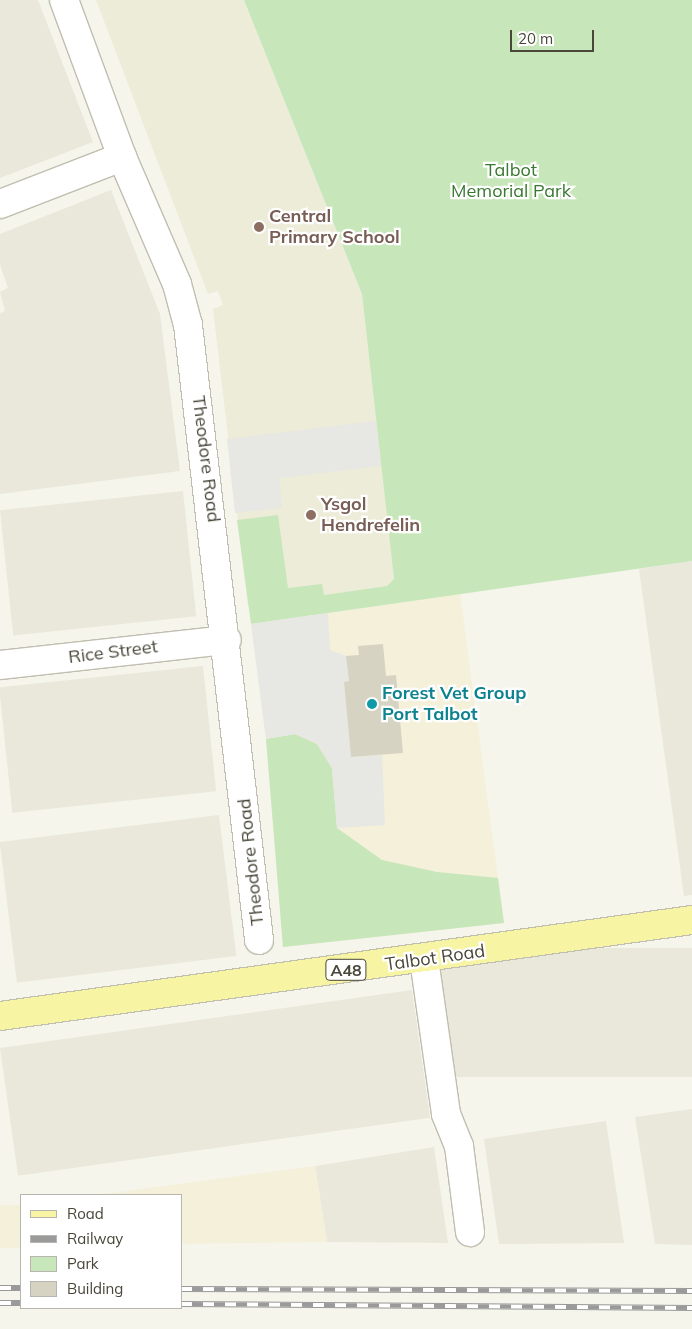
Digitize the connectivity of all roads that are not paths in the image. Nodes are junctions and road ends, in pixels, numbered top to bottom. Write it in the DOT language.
graph roads {
  1 [pos="64,0"];
  2 [pos="122,157"];
  3 [pos="0,204"];
  4 [pos="227,640"];
  5 [pos="0,665"];
  6 [pos="692,920"];
  7 [pos="259,940"];
  8 [pos="424,960"];
  9 [pos="0,1016"];
  10 [pos="470,1232"];
  1 -- 2 [label="street, Theodore Road"];
  2 -- 3 [label="street"];
  2 -- 4 [label="street, Theodore Road"];
  4 -- 5 [label="street, Rice Street"];
  4 -- 7 [label="street, Theodore Road"];
  6 -- 8 [label="main road, Talbot Road / A48"];
  8 -- 9 [label="main road, Talbot Road / A48"];
  8 -- 10 [label="street"];
}
